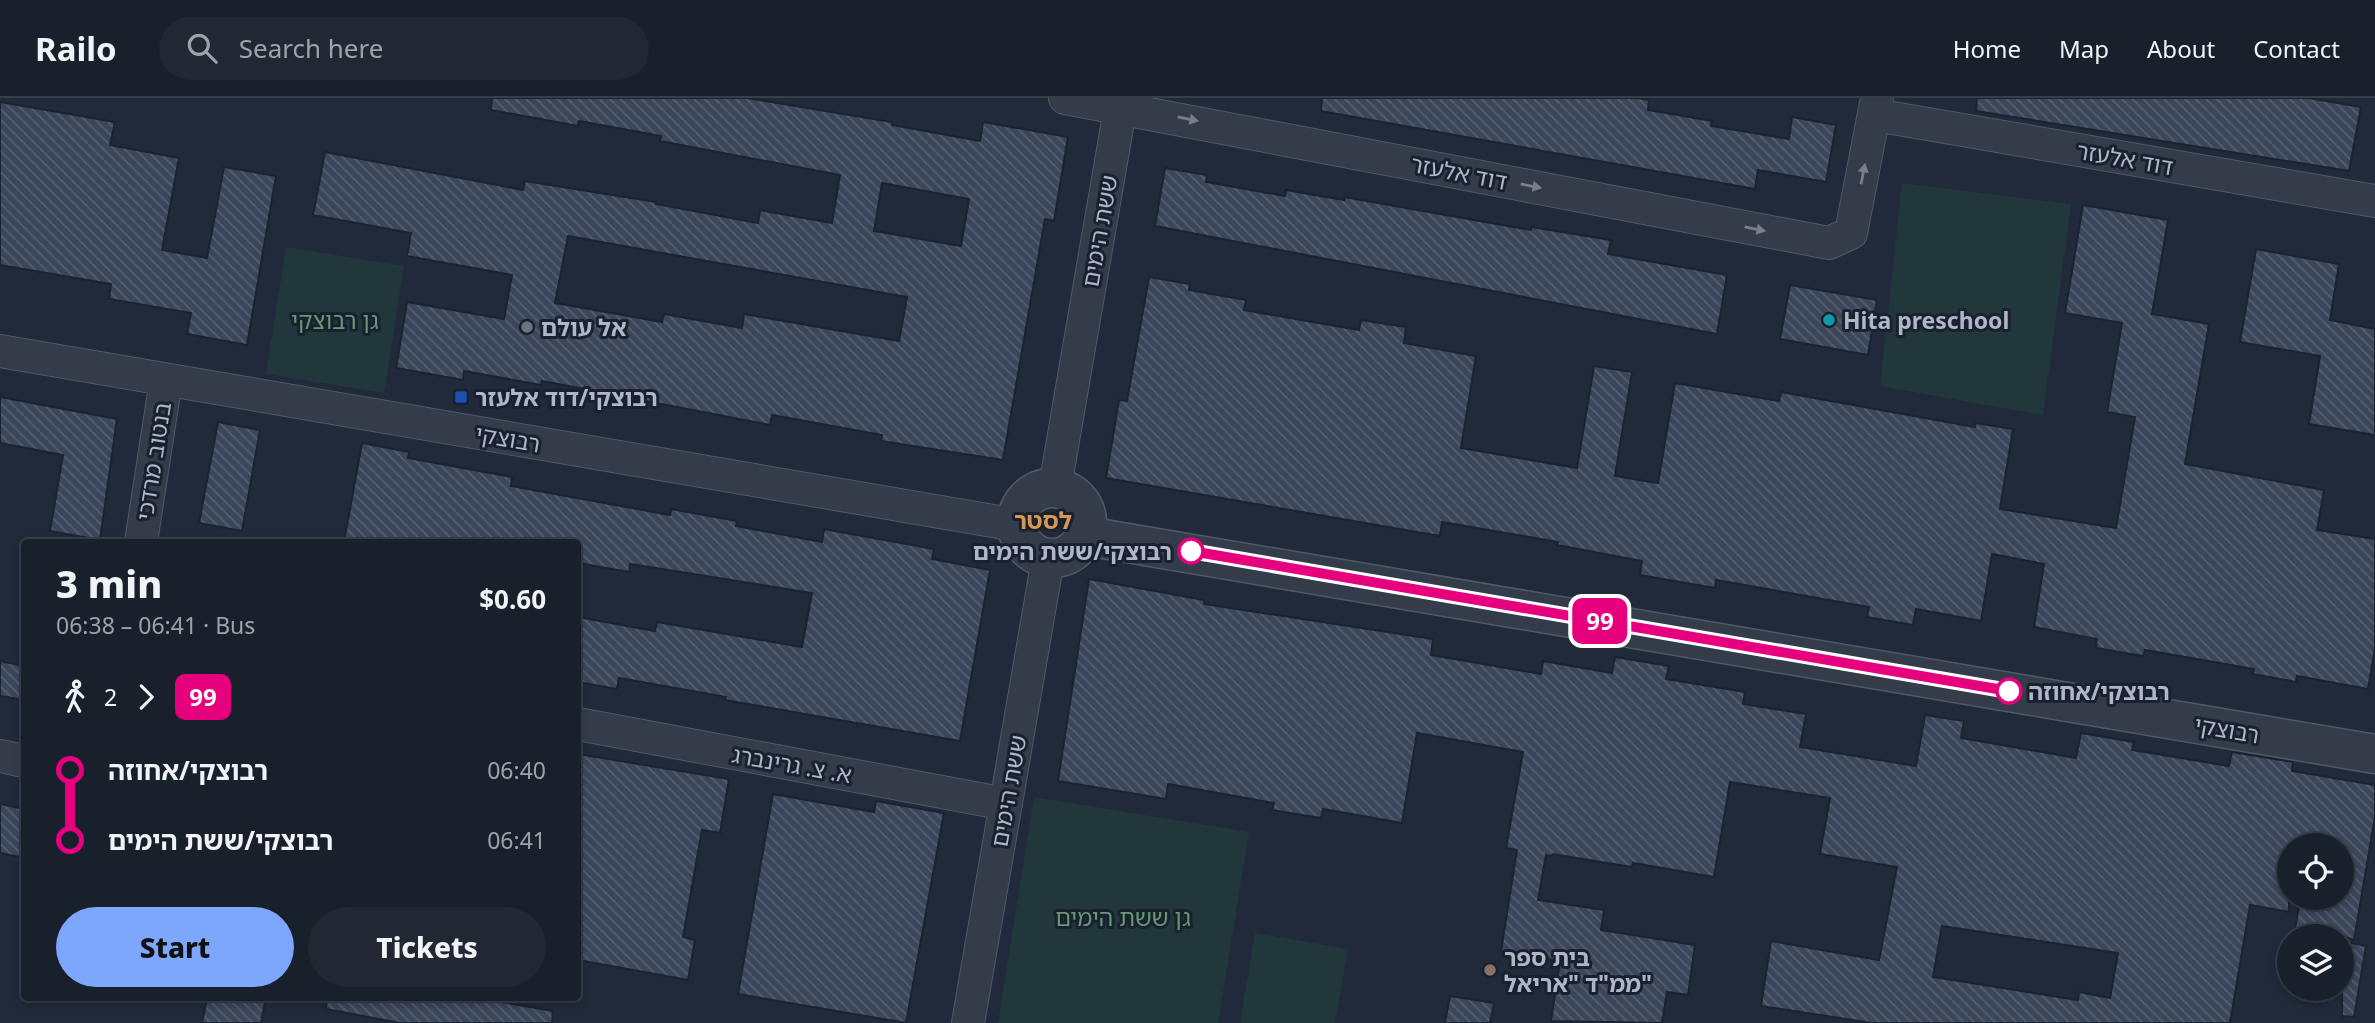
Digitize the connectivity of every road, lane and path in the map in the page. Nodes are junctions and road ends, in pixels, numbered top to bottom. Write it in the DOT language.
graph roads {
  1 [pos="1065,98"];
  2 [pos="1121,102"];
  3 [pos="1876,107"];
  4 [pos="2375,201"];
  5 [pos="0,351"];
  6 [pos="166,380"];
  7 [pos="1055,487"];
  8 [pos="1016,525"];
  9 [pos="1086,536"];
  10 [pos="141,539"];
  11 [pos="1048,559"];
  12 [pos="581,725"];
  13 [pos="2375,754"];
  14 [pos="0,756"];
  15 [pos="21,760"];
  16 [pos="1006,804"];
  17 [pos="968,1023"];
  1 -- 2 [label="street, דוד אלעזר"];
  2 -- 3 [label="street, דוד אלעזר, one-way"];
  2 -- 7 [label="street, ששת הימים"];
  3 -- 4 [label="street, דוד אלעזר"];
  5 -- 6 [label="street, רבוצקי"];
  6 -- 8 [label="street, רבוצקי"];
  6 -- 10 [label="street, בנטוב מרדכי"];
  7 -- 8 [label="street"];
  7 -- 9 [label="street"];
  8 -- 11 [label="street"];
  9 -- 11 [label="street"];
  9 -- 13 [label="street, רבוצקי"];
  11 -- 16 [label="street, ששת הימים"];
  12 -- 16 [label="street, א. צ. גרינברג"];
  14 -- 15 [label="street"];
  16 -- 17 [label="street, ששת הימים"];
}
